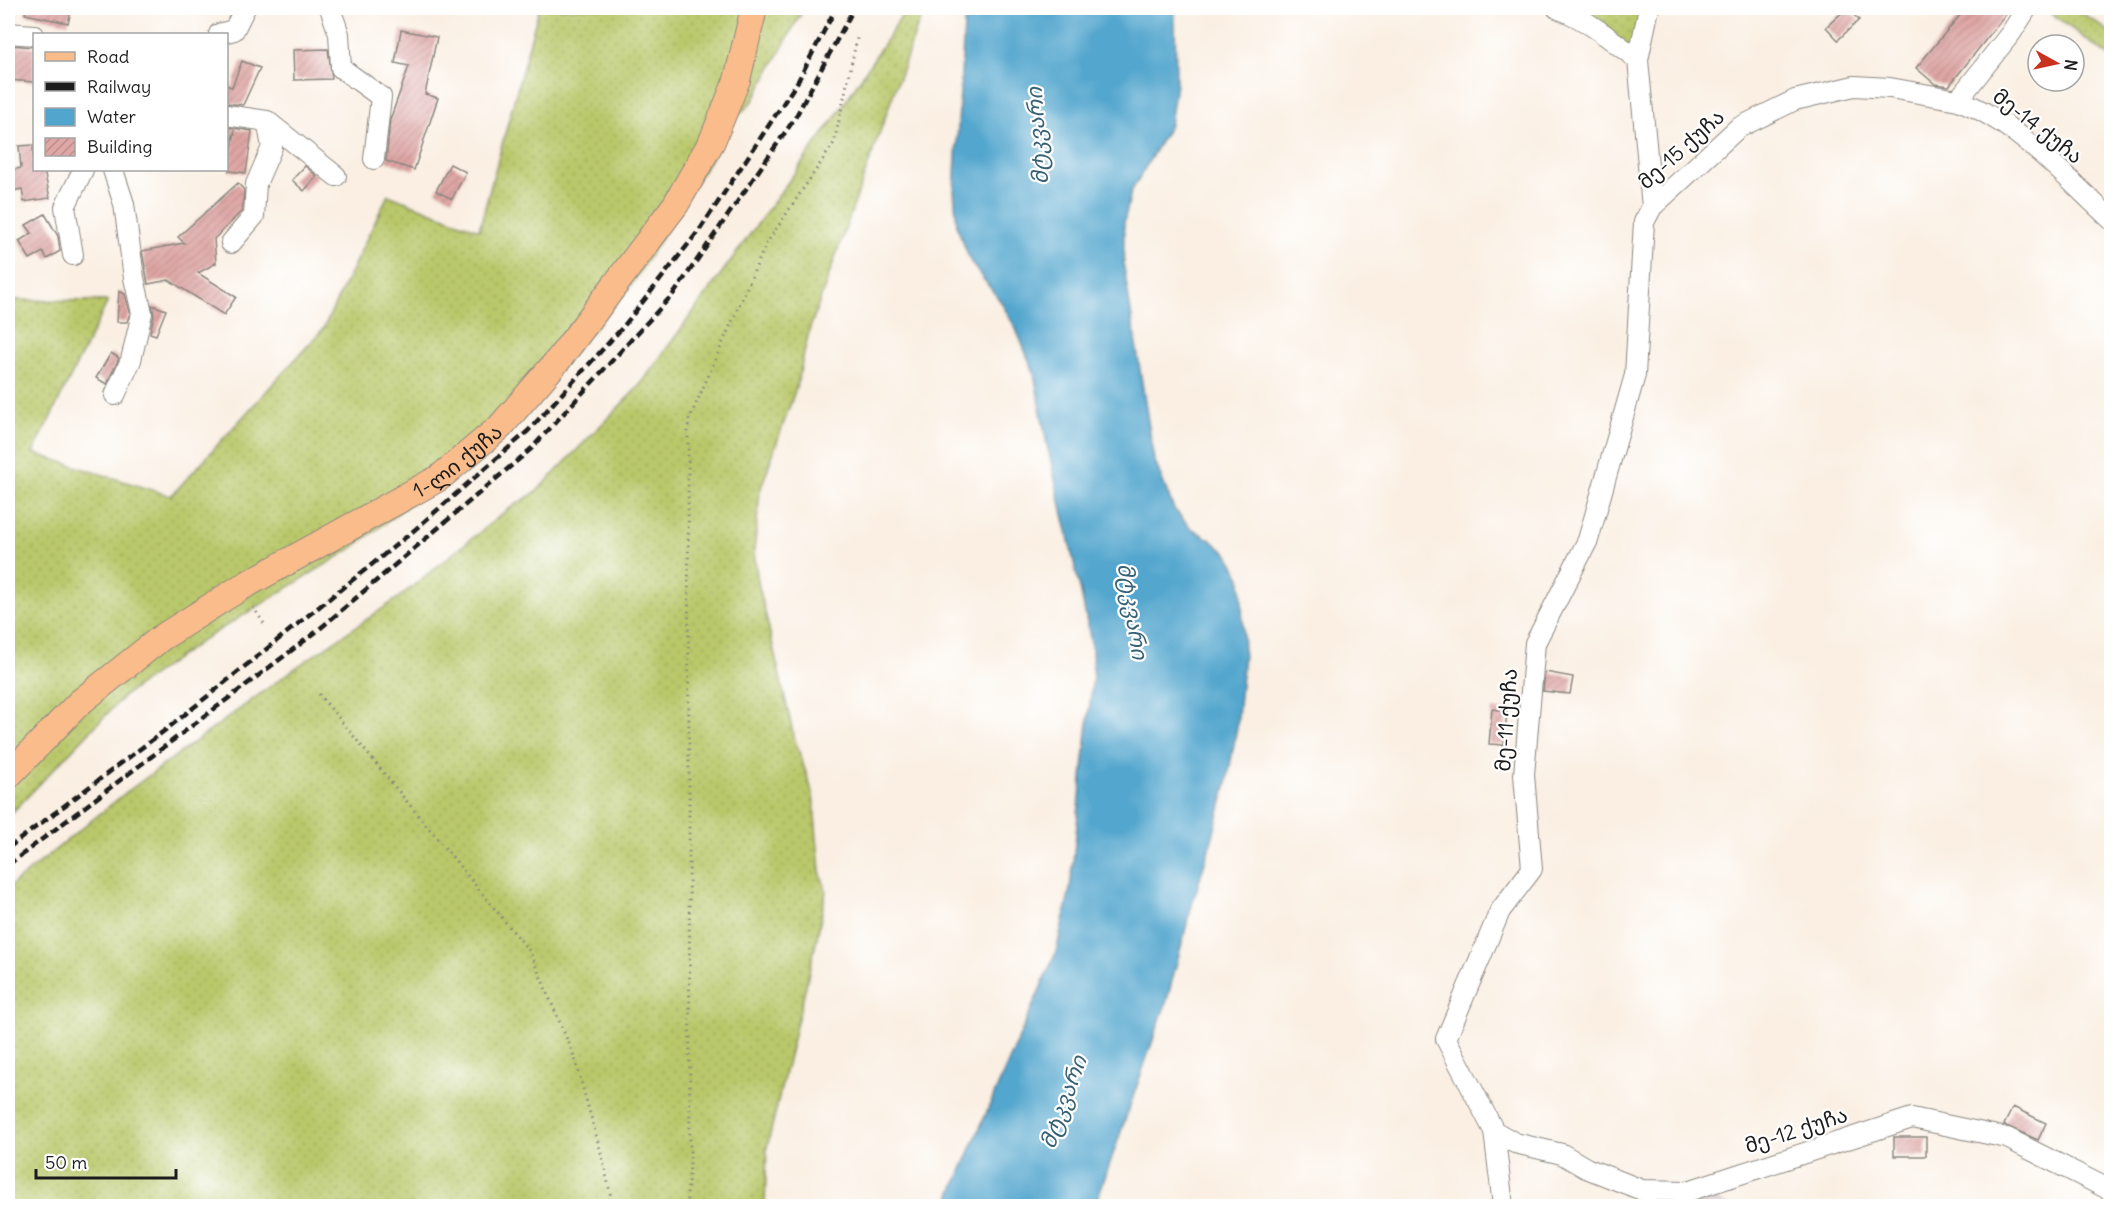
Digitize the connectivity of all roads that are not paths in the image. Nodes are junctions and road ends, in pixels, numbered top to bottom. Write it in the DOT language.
graph roads {
  1 [pos="244,8"];
  2 [pos="330,8"];
  3 [pos="754,8"];
  4 [pos="1557,8"];
  5 [pos="1649,8"];
  6 [pos="2027,8"];
  7 [pos="8,33"];
  8 [pos="223,33"];
  9 [pos="33,35"];
  10 [pos="1638,60"];
  11 [pos="1958,100"];
  12 [pos="228,114"];
  13 [pos="267,121"];
  14 [pos="374,159"];
  15 [pos="83,171"];
  16 [pos="113,171"];
  17 [pos="336,176"];
  18 [pos="1648,214"];
  19 [pos="2112,220"];
  20 [pos="231,243"];
  21 [pos="73,255"];
  22 [pos="115,395"];
  23 [pos="8,776"];
  24 [pos="1494,1131"];
  25 [pos="2112,1191"];
  26 [pos="1503,1206"];
  1 -- 8 [label="street"];
  2 -- 14 [label="street"];
  3 -- 23 [label="main road, 1-ლი ქუჩა"];
  4 -- 10 [label="street"];
  5 -- 10 [label="street"];
  6 -- 11 [label="street"];
  7 -- 9 [label="street"];
  10 -- 18 [label="street"];
  11 -- 18 [label="street, მე-15 ქუჩა"];
  11 -- 19 [label="street, მე-14 ქუჩა"];
  12 -- 13 [label="street"];
  13 -- 17 [label="street"];
  13 -- 20 [label="street"];
  15 -- 21 [label="street"];
  16 -- 22 [label="street"];
  18 -- 24 [label="street, მე-11 ქუჩა"];
  24 -- 25 [label="street, მე-12 ქუჩა"];
  24 -- 26 [label="street, მე-11 ქუჩა"];
}
